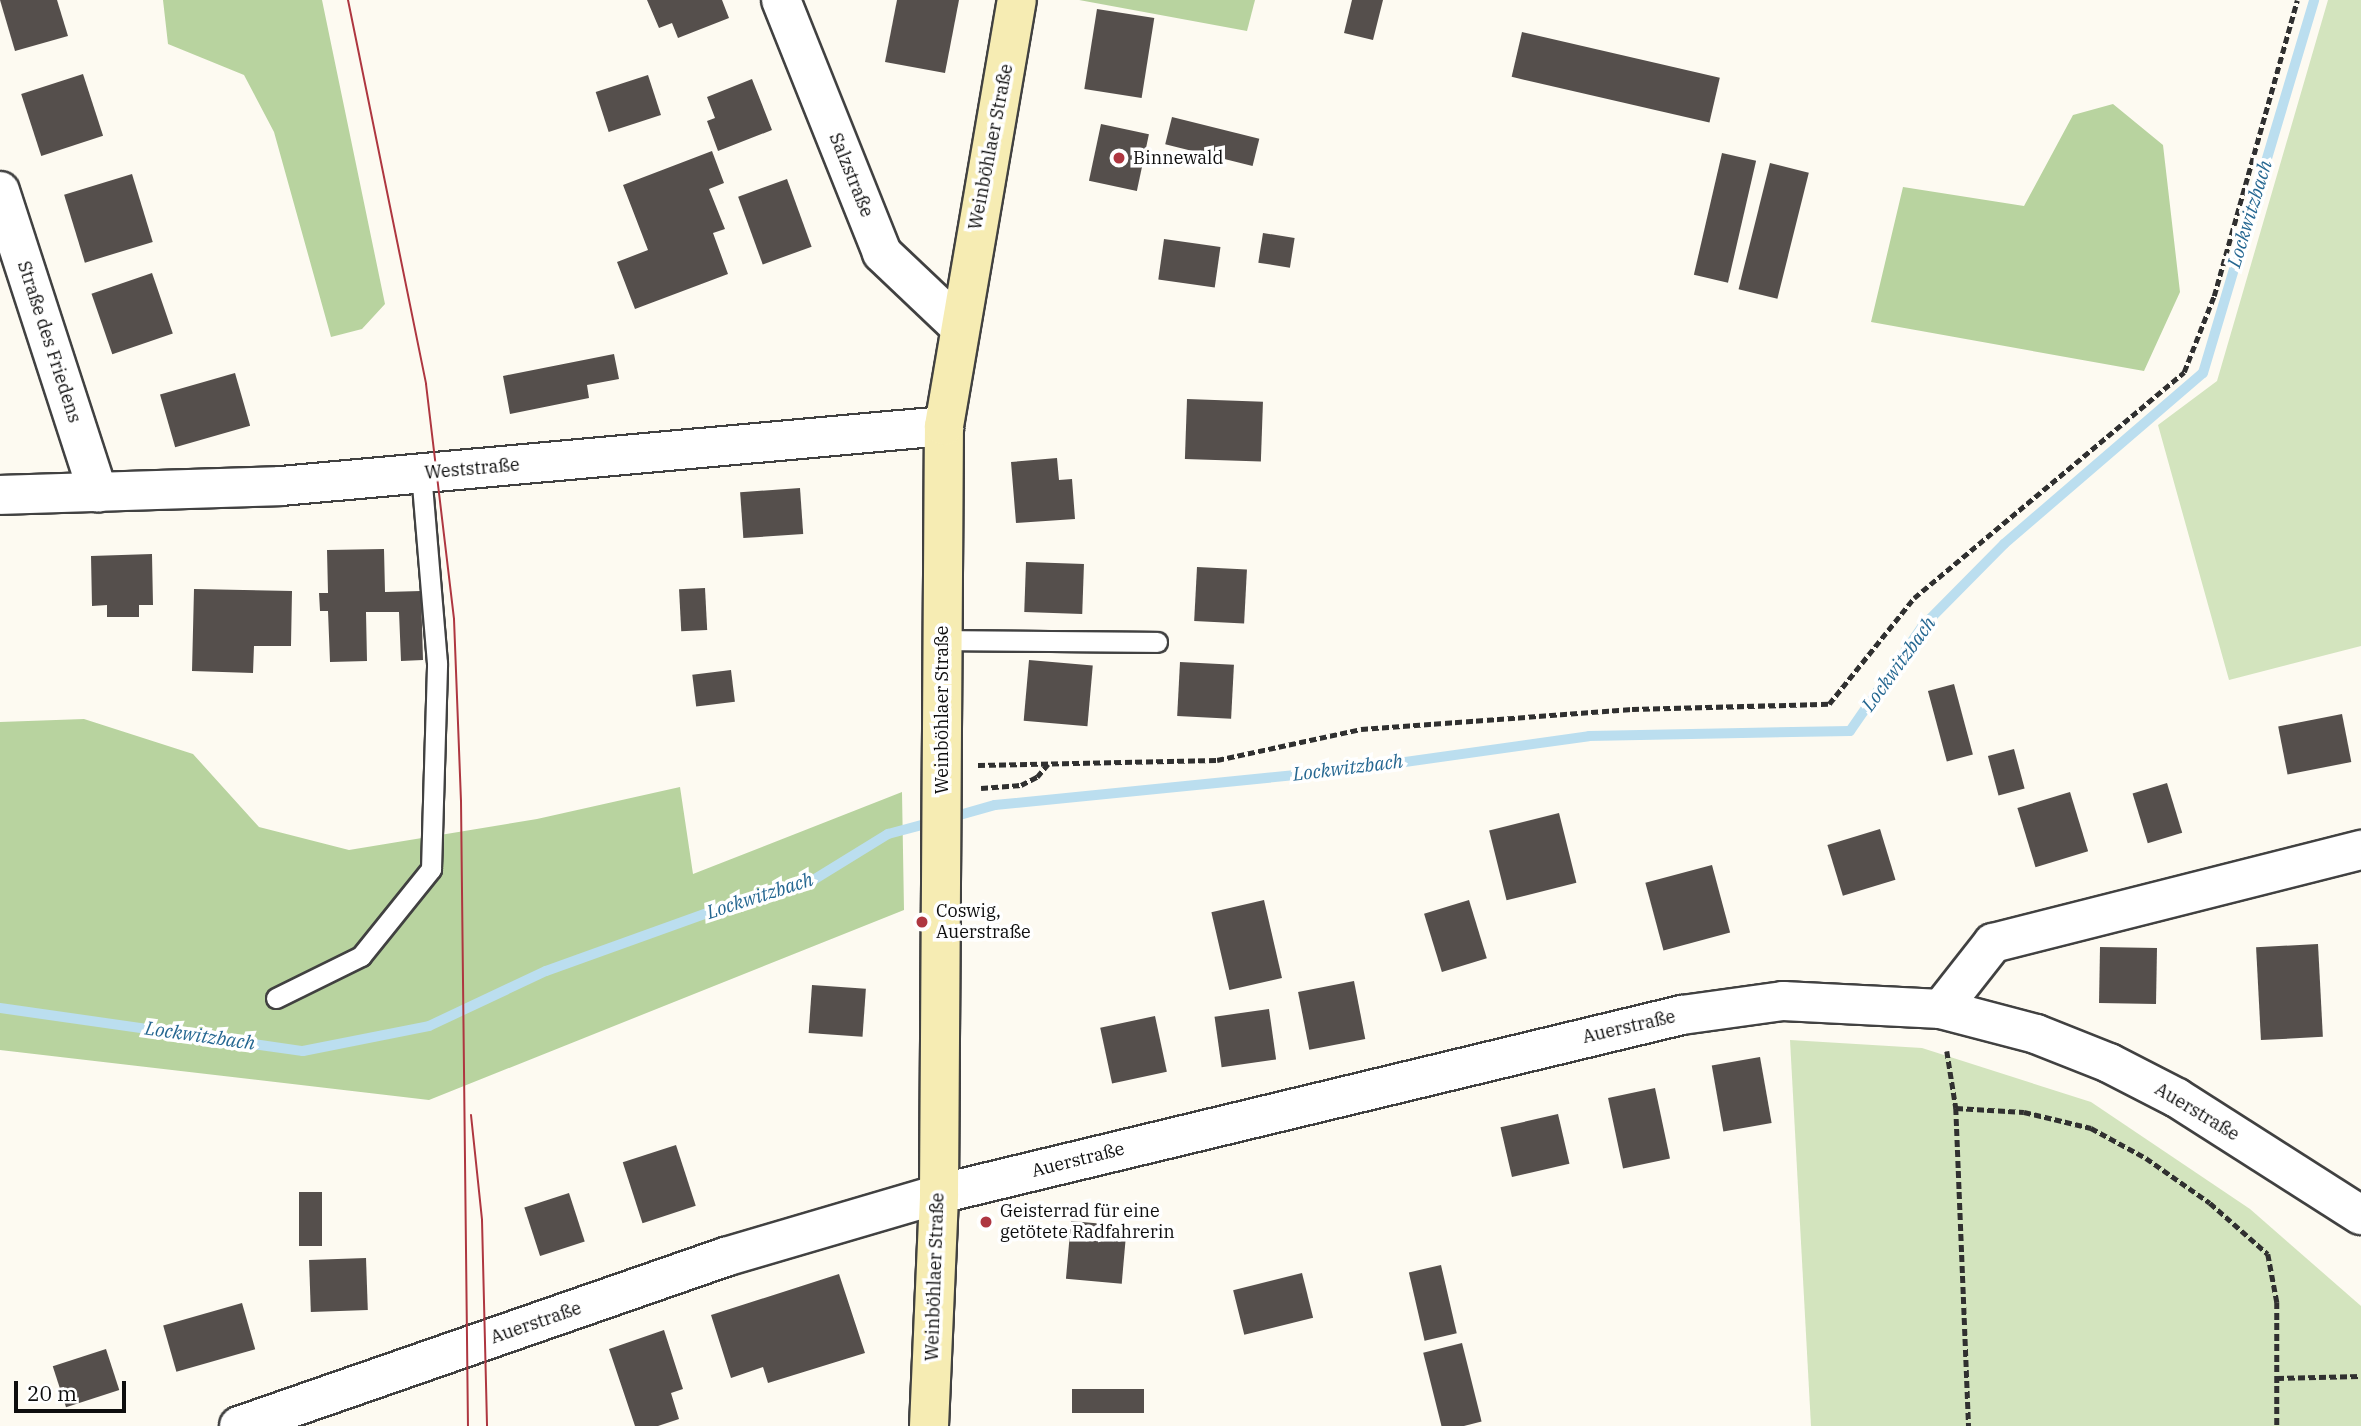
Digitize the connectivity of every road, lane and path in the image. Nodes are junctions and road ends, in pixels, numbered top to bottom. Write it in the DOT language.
graph roads {
  1 [pos="781,0"];
  2 [pos="1017,0"];
  3 [pos="2297,0"];
  4 [pos="0,191"];
  5 [pos="958,325"];
  6 [pos="944,426"];
  7 [pos="421,474"];
  8 [pos="98,492"];
  9 [pos="0,495"];
  10 [pos="943,640"];
  11 [pos="1157,642"];
  12 [pos="1048,764"];
  13 [pos="942,778"];
  14 [pos="2361,850"];
  15 [pos="276,998"];
  16 [pos="1941,1009"];
  17 [pos="1956,1108"];
  18 [pos="939,1194"];
  19 [pos="2361,1214"];
  20 [pos="2361,1376"];
  21 [pos="2277,1378"];
  22 [pos="239,1426"];
  23 [pos="929,1426"];
  24 [pos="1969,1426"];
  25 [pos="2277,1426"];
  1 -- 5 [label="street, Salzstraße"];
  2 -- 5 [label="main road, Weinböhlaer Straße"];
  3 -- 12 [label="path"];
  4 -- 8 [label="street, Straße des Friedens"];
  5 -- 6 [label="main road, Weinböhlaer Straße"];
  6 -- 7 [label="street, Weststraße"];
  6 -- 10 [label="main road, Weinböhlaer Straße"];
  7 -- 8 [label="street, Weststraße"];
  7 -- 15 [label="lane"];
  8 -- 9 [label="street, Weststraße"];
  10 -- 11 [label="lane"];
  10 -- 13 [label="main road, Weinböhlaer Straße"];
  12 -- 13 [label="path"];
  12 -- 13 [label="path"];
  13 -- 18 [label="main road, Weinböhlaer Straße"];
  14 -- 16 [label="street"];
  16 -- 17 [label="path"];
  16 -- 18 [label="street, Auerstraße"];
  16 -- 19 [label="street, Auerstraße"];
  17 -- 21 [label="path"];
  17 -- 24 [label="path"];
  18 -- 22 [label="street, Auerstraße"];
  18 -- 23 [label="main road, Weinböhlaer Straße"];
  20 -- 21 [label="path"];
  21 -- 25 [label="path"];
}
